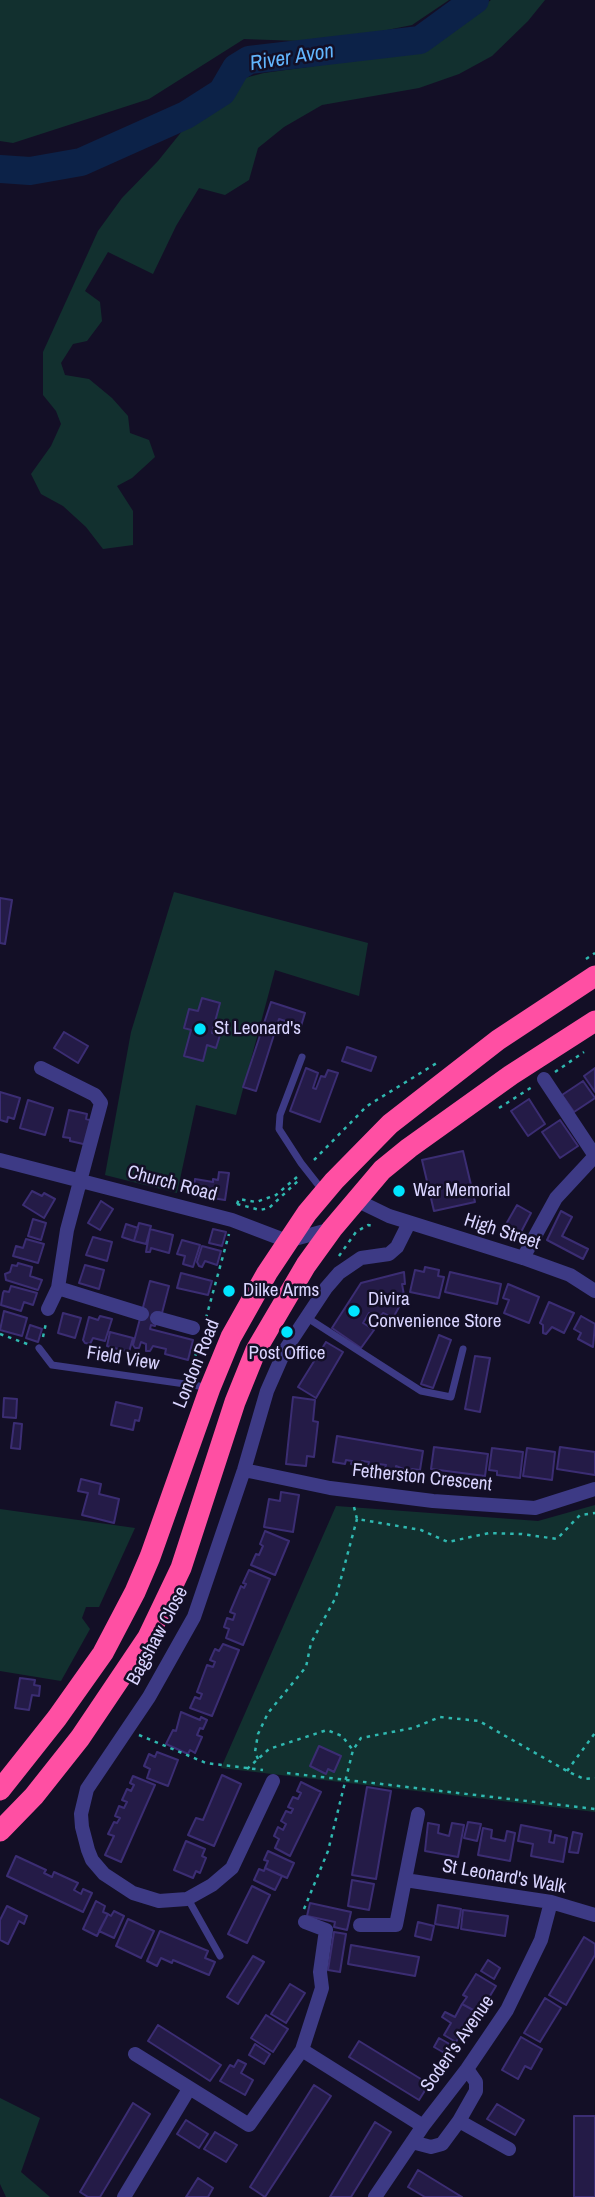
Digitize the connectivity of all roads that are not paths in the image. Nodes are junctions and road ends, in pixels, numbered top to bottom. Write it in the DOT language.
graph roads {
  1 [pos="595,976"];
  2 [pos="595,1021"];
  3 [pos="302,1057"];
  4 [pos="41,1068"];
  5 [pos="544,1079"];
  6 [pos="595,1156"];
  7 [pos="0,1160"];
  8 [pos="80,1180"];
  9 [pos="324,1191"];
  10 [pos="356,1200"];
  11 [pos="410,1223"];
  12 [pos="332,1229"];
  13 [pos="287,1241"];
  14 [pos="523,1258"];
  15 [pos="58,1288"];
  16 [pos="595,1291"];
  17 [pos="48,1309"];
  18 [pos="142,1314"];
  19 [pos="306,1317"];
  20 [pos="157,1318"];
  21 [pos="200,1328"];
  22 [pos="41,1345"];
  23 [pos="463,1349"];
  24 [pos="210,1388"];
  25 [pos="244,1469"];
  26 [pos="595,1489"];
  27 [pos="276,1775"];
  28 [pos="0,1790"];
  29 [pos="418,1814"];
  30 [pos="0,1831"];
  31 [pos="405,1880"];
  32 [pos="187,1899"];
  33 [pos="551,1902"];
  34 [pos="595,1914"];
  35 [pos="306,1923"];
  36 [pos="359,1925"];
  37 [pos="220,1956"];
  38 [pos="302,2050"];
  39 [pos="135,2054"];
  40 [pos="467,2069"];
  41 [pos="189,2089"];
  42 [pos="459,2121"];
  43 [pos="423,2126"];
  44 [pos="412,2142"];
  45 [pos="509,2149"];
  46 [pos="124,2197"];
  47 [pos="375,2197"];
  1 -- 9 [label="highway, London Road"];
  2 -- 10 [label="highway"];
  3 -- 9 [label="lane"];
  4 -- 8 [label="street"];
  5 -- 6 [label="street"];
  6 -- 14 [label="street"];
  7 -- 8 [label="street, Church Road"];
  8 -- 13 [label="street, Church Road"];
  8 -- 15 [label="street"];
  9 -- 13 [label="highway, London Road"];
  10 -- 11 [label="street, High Street"];
  10 -- 12 [label="highway"];
  11 -- 14 [label="street, High Street"];
  11 -- 19 [label="street, Bagshaw Close"];
  12 -- 13 [label="street"];
  12 -- 30 [label="highway"];
  13 -- 24 [label="highway, London Road"];
  14 -- 16 [label="street, High Street"];
  15 -- 17 [label="street"];
  15 -- 18 [label="street"];
  19 -- 23 [label="lane"];
  19 -- 25 [label="street, Bagshaw Close"];
  20 -- 21 [label="street"];
  22 -- 24 [label="lane, Field View"];
  24 -- 28 [label="highway, London Road"];
  25 -- 26 [label="street, Fetherston Crescent"];
  25 -- 32 [label="street, Bagshaw Close"];
  27 -- 32 [label="street"];
  29 -- 31 [label="street"];
  31 -- 33 [label="street, St Leonard's Walk"];
  31 -- 36 [label="street"];
  32 -- 37 [label="lane"];
  33 -- 34 [label="street, St Leonard's Walk"];
  33 -- 40 [label="street, Soden's Avenue"];
  35 -- 38 [label="street"];
  38 -- 41 [label="street"];
  38 -- 43 [label="street"];
  39 -- 41 [label="street"];
  40 -- 42 [label="street"];
  40 -- 43 [label="street, Soden's Avenue"];
  41 -- 46 [label="street"];
  42 -- 44 [label="street"];
  42 -- 45 [label="street"];
  43 -- 44 [label="street, Soden's Avenue"];
  44 -- 47 [label="street, Soden's Avenue"];
}
